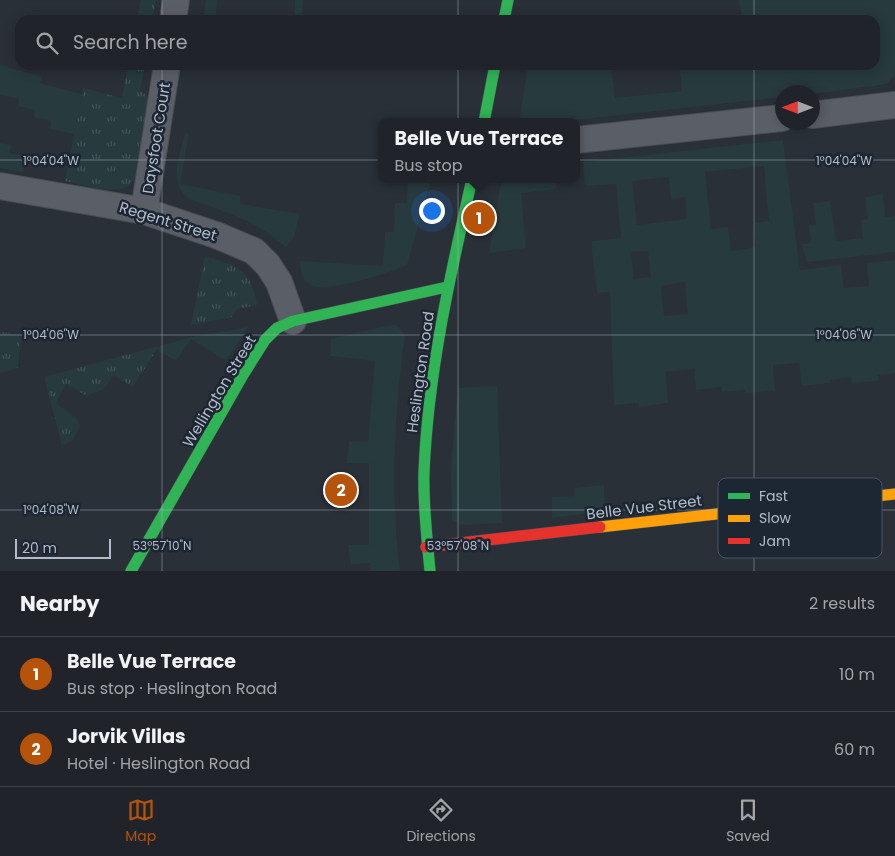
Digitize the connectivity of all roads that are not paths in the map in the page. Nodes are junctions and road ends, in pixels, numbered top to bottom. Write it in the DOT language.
graph roads {
  1 [pos="176,0"];
  2 [pos="508,0"];
  3 [pos="174,15"];
  4 [pos="505,15"];
  5 [pos="166,70"];
  6 [pos="494,70"];
  7 [pos="895,105"];
  8 [pos="820,114"];
  9 [pos="485,118"];
  10 [pos="775,119"];
  11 [pos="580,140"];
  12 [pos="471,183"];
  13 [pos="0,186"];
  14 [pos="144,211"];
  15 [pos="447,288"];
  16 [pos="292,321"];
  17 [pos="895,494"];
  18 [pos="882,495"];
  19 [pos="718,514"];
  20 [pos="426,547"];
  21 [pos="130,571"];
  22 [pos="430,571"];
  1 -- 3 [label="street"];
  2 -- 4 [label="street"];
  5 -- 14 [label="street, Daysfoot Court"];
  6 -- 9 [label="street"];
  7 -- 8 [label="street"];
  10 -- 11 [label="street"];
  12 -- 15 [label="street, Heslington Road"];
  13 -- 14 [label="street, Regent Street"];
  14 -- 16 [label="street, Regent Street"];
  15 -- 16 [label="street, Wellington Street"];
  15 -- 20 [label="street, Heslington Road"];
  16 -- 21 [label="street, Wellington Street"];
  17 -- 18 [label="street, Belle Vue Street"];
  19 -- 20 [label="street, Belle Vue Street"];
  20 -- 22 [label="street, Heslington Road"];
}
